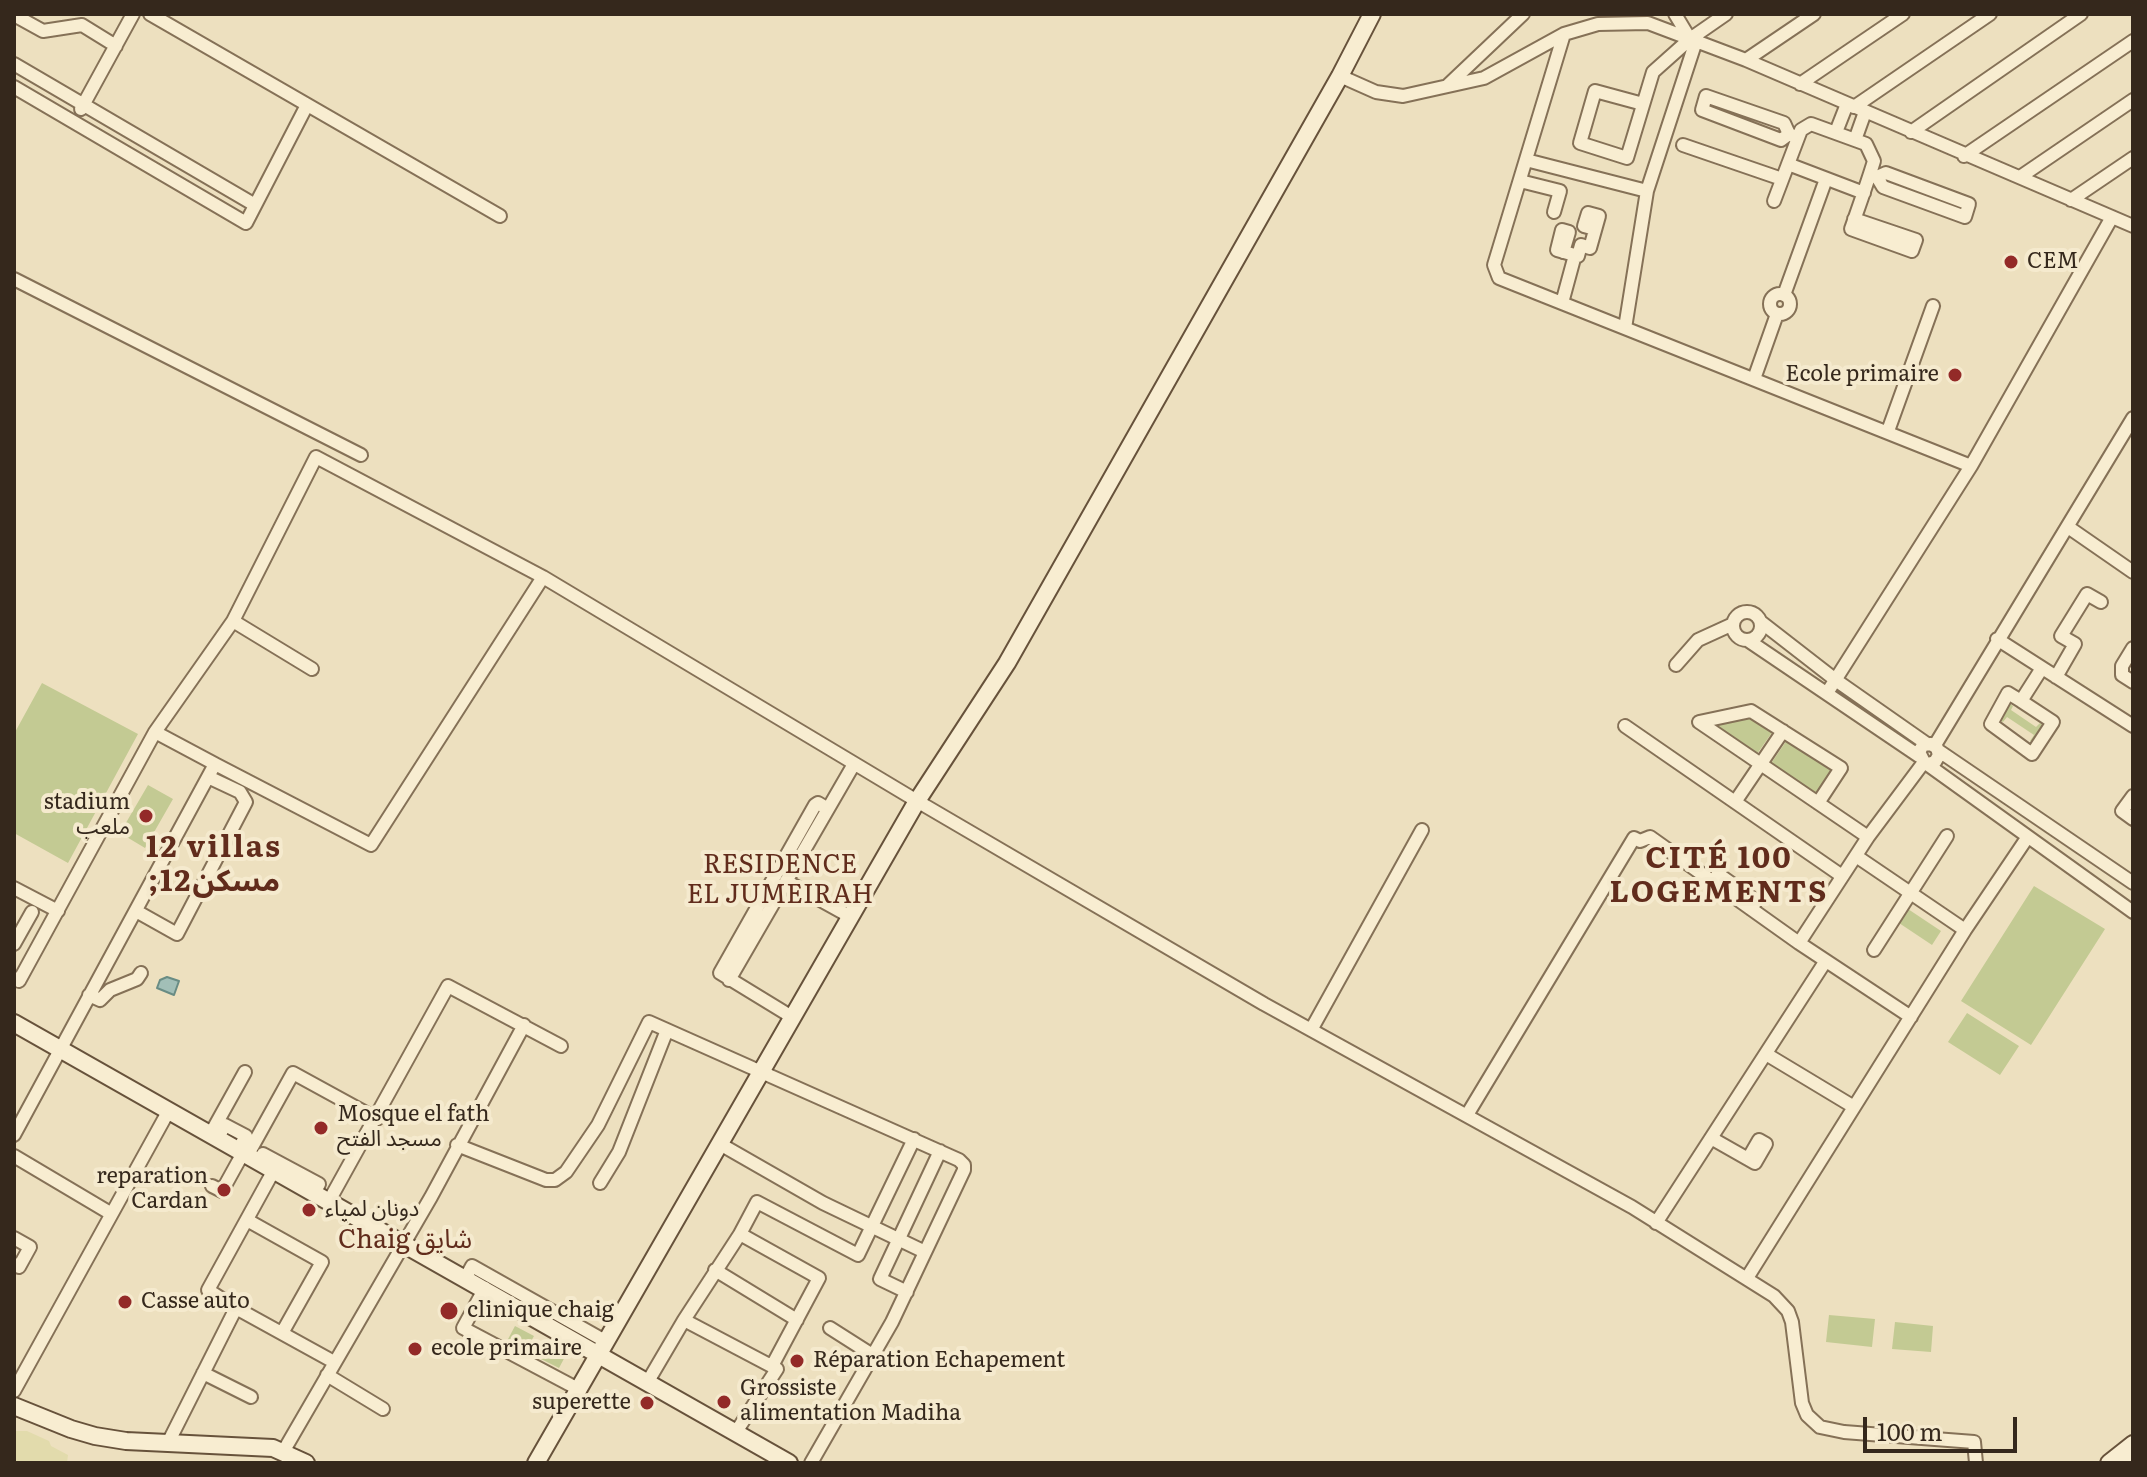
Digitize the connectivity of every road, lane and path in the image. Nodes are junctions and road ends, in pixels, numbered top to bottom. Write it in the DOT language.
graph roads {
  1 [pos="133,14"];
  2 [pos="150,14"];
  3 [pos="1372,14"];
  4 [pos="1523,14"];
  5 [pos="1675,14"];
  6 [pos="1726,14"];
  7 [pos="1814,14"];
  8 [pos="1903,14"];
  9 [pos="1990,14"];
  10 [pos="2081,14"];
  11 [pos="14,15"];
  12 [pos="1595,19"];
  13 [pos="1564,34"];
  14 [pos="1693,40"];
  15 [pos="2133,41"];
  16 [pos="116,46"];
  17 [pos="1746,60"];
  18 [pos="14,64"];
  19 [pos="1340,76"];
  20 [pos="1800,84"];
  21 [pos="1447,86"];
  22 [pos="14,87"];
  23 [pos="2133,100"];
  24 [pos="1643,104"];
  25 [pos="83,105"];
  26 [pos="307,105"];
  27 [pos="1855,108"];
  28 [pos="74,122"];
  29 [pos="1836,132"];
  30 [pos="1911,132"];
  31 [pos="1793,136"];
  32 [pos="1855,140"];
  33 [pos="1683,145"];
  34 [pos="1964,156"];
  35 [pos="2133,158"];
  36 [pos="1526,160"];
  37 [pos="1788,164"];
  38 [pos="1874,176"];
  39 [pos="2020,177"];
  40 [pos="1782,179"];
  41 [pos="1826,179"];
  42 [pos="1520,181"];
  43 [pos="1647,191"];
  44 [pos="1864,193"];
  45 [pos="2071,200"];
  46 [pos="1774,201"];
  47 [pos="255,205"];
  48 [pos="1554,212"];
  49 [pos="500,216"];
  50 [pos="1854,219"];
  51 [pos="2125,220"];
  52 [pos="1595,229"];
  53 [pos="14,279"];
  54 [pos="1562,303"];
  55 [pos="1933,306"];
  56 [pos="1625,328"];
  57 [pos="1754,379"];
  58 [pos="2133,418"];
  59 [pos="1888,431"];
  60 [pos="361,455"];
  61 [pos="1971,466"];
  62 [pos="2068,527"];
  63 [pos="2133,572"];
  64 [pos="543,577"];
  65 [pos="2101,602"];
  66 [pos="233,621"];
  67 [pos="1761,622"];
  68 [pos="1733,624"];
  69 [pos="1997,639"];
  70 [pos="1749,641"];
  71 [pos="2133,648"];
  72 [pos="1676,665"];
  73 [pos="2042,668"];
  74 [pos="312,669"];
  75 [pos="2056,677"];
  76 [pos="1837,681"];
  77 [pos="2133,682"];
  78 [pos="1827,693"];
  79 [pos="2021,701"];
  80 [pos="2133,725"];
  81 [pos="1625,726"];
  82 [pos="1783,731"];
  83 [pos="155,732"];
  84 [pos="1934,747"];
  85 [pos="1924,761"];
  86 [pos="215,764"];
  87 [pos="854,764"];
  88 [pos="1761,764"];
  89 [pos="208,777"];
  90 [pos="2133,796"];
  91 [pos="917,801"];
  92 [pos="1735,802"];
  93 [pos="1818,803"];
  94 [pos="828,809"];
  95 [pos="2133,819"];
  96 [pos="1422,830"];
  97 [pos="1947,836"];
  98 [pos="1868,837"];
  99 [pos="2027,838"];
  100 [pos="1856,856"];
  101 [pos="1842,876"];
  102 [pos="786,881"];
  103 [pos="2133,883"];
  104 [pos="15,886"];
  105 [pos="1910,893"];
  106 [pos="58,911"];
  107 [pos="136,911"];
  108 [pos="32,912"];
  109 [pos="2133,912"];
  110 [pos="851,917"];
  111 [pos="1965,930"];
  112 [pos="1799,943"];
  113 [pos="14,944"];
  114 [pos="1874,950"];
  115 [pos="1825,962"];
  116 [pos="141,973"];
  117 [pos="14,978"];
  118 [pos="729,980"];
  119 [pos="89,995"];
  120 [pos="792,1017"];
  121 [pos="1911,1017"];
  122 [pos="14,1023"];
  123 [pos="524,1025"];
  124 [pos="667,1030"];
  125 [pos="1311,1030"];
  126 [pos="561,1046"];
  127 [pos="60,1050"];
  128 [pos="1766,1054"];
  129 [pos="245,1072"];
  130 [pos="761,1073"];
  131 [pos="1854,1107"];
  132 [pos="168,1112"];
  133 [pos="1467,1115"];
  134 [pos="377,1119"];
  135 [pos="14,1135"];
  136 [pos="214,1137"];
  137 [pos="914,1139"];
  138 [pos="1716,1140"];
  139 [pos="720,1144"];
  140 [pos="457,1145"];
  141 [pos="940,1151"];
  142 [pos="1742,1155"];
  143 [pos="14,1156"];
  144 [pos="252,1158"];
  145 [pos="600,1183"];
  146 [pos="212,1186"];
  147 [pos="329,1201"];
  148 [pos="110,1213"];
  149 [pos="247,1220"];
  150 [pos="1656,1223"];
  151 [pos="872,1228"];
  152 [pos="740,1234"];
  153 [pos="14,1238"];
  154 [pos="899,1241"];
  155 [pos="405,1243"];
  156 [pos="925,1252"];
  157 [pos="14,1264"];
  158 [pos="715,1270"];
  159 [pos="466,1277"];
  160 [pos="1747,1278"];
  161 [pos="485,1288"];
  162 [pos="907,1292"];
  163 [pos="236,1308"];
  164 [pos="684,1320"];
  165 [pos="797,1320"];
  166 [pos="830,1328"];
  167 [pos="282,1333"];
  168 [pos="602,1348"];
  169 [pos="874,1356"];
  170 [pos="334,1362"];
  171 [pos="772,1366"];
  172 [pos="203,1373"];
  173 [pos="327,1375"];
  174 [pos="647,1383"];
  175 [pos="580,1390"];
  176 [pos="14,1391"];
  177 [pos="251,1397"];
  178 [pos="14,1406"];
  179 [pos="383,1409"];
  180 [pos="736,1432"];
  181 [pos="168,1443"];
  182 [pos="2133,1444"];
  183 [pos="283,1452"];
  184 [pos="2133,1459"];
  185 [pos="306,1463"];
  186 [pos="536,1463"];
  187 [pos="789,1463"];
  188 [pos="811,1463"];
  189 [pos="1976,1463"];
  190 [pos="2109,1463"];
  191 [pos="2128,1463"];
  1 -- 16 [label="street"];
  2 -- 26 [label="street"];
  3 -- 19 [label="street"];
  4 -- 21 [label="street"];
  5 -- 14 [label="street"];
  6 -- 14 [label="street"];
  7 -- 17 [label="street"];
  8 -- 20 [label="street"];
  9 -- 27 [label="street"];
  10 -- 30 [label="street"];
  11 -- 16 [label="street"];
  12 -- 13 [label="street"];
  12 -- 14 [label="street"];
  13 -- 21 [label="street"];
  13 -- 36 [label="street"];
  14 -- 17 [label="street"];
  14 -- 24 [label="street"];
  14 -- 43 [label="street"];
  15 -- 34 [label="street"];
  16 -- 25 [label="street"];
  17 -- 20 [label="street"];
  18 -- 25 [label="street"];
  19 -- 21 [label="street"];
  19 -- 91 [label="street"];
  20 -- 27 [label="street"];
  22 -- 28 [label="street"];
  23 -- 39 [label="street"];
  24 -- 24 [label="street"];
  25 -- 28 [label="street"];
  25 -- 47 [label="street"];
  26 -- 47 [label="street"];
  26 -- 49 [label="street"];
  27 -- 29 [label="street"];
  27 -- 30 [label="street"];
  27 -- 32 [label="street"];
  28 -- 47 [label="street"];
  29 -- 31 [label="street"];
  29 -- 32 [label="street"];
  30 -- 34 [label="street"];
  31 -- 31 [label="street"];
  31 -- 37 [label="street"];
  32 -- 38 [label="street"];
  33 -- 40 [label="street"];
  34 -- 39 [label="street"];
  35 -- 45 [label="street"];
  36 -- 42 [label="street"];
  36 -- 43 [label="street"];
  37 -- 40 [label="street"];
  37 -- 41 [label="street"];
  38 -- 38 [label="street"];
  38 -- 44 [label="street"];
  39 -- 45 [label="street"];
  40 -- 46 [label="street"];
  41 -- 44 [label="street"];
  41 -- 57 [label="street"];
  42 -- 48 [label="street"];
  42 -- 54 [label="street"];
  43 -- 56 [label="street"];
  44 -- 50 [label="street"];
  45 -- 51 [label="street"];
  50 -- 50 [label="street"];
  51 -- 61 [label="street"];
  52 -- 54 [label="street"];
  53 -- 60 [label="street"];
  54 -- 56 [label="street"];
  55 -- 59 [label="street"];
  56 -- 57 [label="street"];
  57 -- 59 [label="street"];
  58 -- 62 [label="street"];
  59 -- 61 [label="street"];
  61 -- 76 [label="street"];
  62 -- 63 [label="street"];
  62 -- 69 [label="street"];
  64 -- 66 [label="street"];
  64 -- 86 [label="street"];
  64 -- 87 [label="street"];
  65 -- 75 [label="street"];
  66 -- 74 [label="street"];
  66 -- 83 [label="street"];
  67 -- 68 [label="street"];
  67 -- 70 [label="street"];
  67 -- 76 [label="street"];
  68 -- 70 [label="street"];
  68 -- 72 [label="street"];
  69 -- 73 [label="street"];
  69 -- 84 [label="street"];
  70 -- 78 [label="street"];
  71 -- 77 [label="street"];
  73 -- 75 [label="street"];
  73 -- 79 [label="street"];
  75 -- 80 [label="street"];
  76 -- 78 [label="street"];
  76 -- 84 [label="street"];
  78 -- 85 [label="street"];
  79 -- 79 [label="street"];
  81 -- 92 [label="street"];
  82 -- 88 [label="street"];
  82 -- 88 [label="street"];
  82 -- 93 [label="street"];
  83 -- 86 [label="street"];
  83 -- 106 [label="street"];
  84 -- 85 [label="street"];
  84 -- 85 [label="street"];
  84 -- 103 [label="street"];
  85 -- 98 [label="street"];
  85 -- 99 [label="street"];
  86 -- 89 [label="street"];
  87 -- 91 [label="street"];
  87 -- 94 [label="street"];
  88 -- 92 [label="street"];
  88 -- 93 [label="street"];
  89 -- 107 [label="street"];
  89 -- 107 [label="street"];
  90 -- 95 [label="street"];
  91 -- 110 [label="street"];
  91 -- 125 [label="street"];
  92 -- 101 [label="street"];
  93 -- 98 [label="street"];
  94 -- 102 [label="street"];
  94 -- 118 [label="street"];
  96 -- 125 [label="street"];
  97 -- 105 [label="street"];
  98 -- 100 [label="street"];
  99 -- 109 [label="street"];
  99 -- 111 [label="street"];
  100 -- 101 [label="street"];
  100 -- 105 [label="street"];
  101 -- 112 [label="street"];
  102 -- 110 [label="street"];
  102 -- 118 [label="street"];
  104 -- 106 [label="street"];
  105 -- 111 [label="street"];
  105 -- 114 [label="street"];
  106 -- 117 [label="street"];
  107 -- 119 [label="street"];
  108 -- 113 [label="street"];
  110 -- 120 [label="street"];
  111 -- 121 [label="street"];
  112 -- 115 [label="street"];
  112 -- 133 [label="street"];
  115 -- 121 [label="street"];
  115 -- 128 [label="street"];
  116 -- 119 [label="street"];
  118 -- 120 [label="street"];
  119 -- 127 [label="street"];
  120 -- 130 [label="street"];
  121 -- 131 [label="street"];
  122 -- 127 [label="street"];
  123 -- 126 [label="street"];
  123 -- 134 [label="street"];
  123 -- 140 [label="street"];
  124 -- 130 [label="street"];
  124 -- 140 [label="street"];
  124 -- 145 [label="street"];
  125 -- 133 [label="street"];
  127 -- 132 [label="street"];
  127 -- 135 [label="street"];
  128 -- 131 [label="street"];
  128 -- 138 [label="street"];
  129 -- 136 [label="street"];
  130 -- 137 [label="street"];
  130 -- 139 [label="street"];
  131 -- 160 [label="street"];
  132 -- 136 [label="street"];
  132 -- 148 [label="street"];
  133 -- 150 [label="street"];
  134 -- 144 [label="street"];
  134 -- 147 [label="street"];
  136 -- 144 [label="street"];
  137 -- 141 [label="street"];
  137 -- 151 [label="street"];
  138 -- 142 [label="street"];
  138 -- 150 [label="street"];
  139 -- 151 [label="street"];
  139 -- 168 [label="street"];
  140 -- 155 [label="street"];
  141 -- 154 [label="street"];
  141 -- 156 [label="street"];
  143 -- 148 [label="street"];
  144 -- 146 [label="street"];
  144 -- 147 [label="street"];
  144 -- 149 [label="street"];
  147 -- 155 [label="street"];
  148 -- 176 [label="street"];
  149 -- 163 [label="street"];
  149 -- 167 [label="street"];
  150 -- 160 [label="street"];
  151 -- 152 [label="street"];
  151 -- 154 [label="street"];
  152 -- 158 [label="street"];
  152 -- 165 [label="street"];
  153 -- 157 [label="street"];
  154 -- 156 [label="street"];
  154 -- 162 [label="street"];
  155 -- 159 [label="street"];
  155 -- 170 [label="street"];
  156 -- 162 [label="street"];
  158 -- 164 [label="street"];
  158 -- 165 [label="street"];
  159 -- 161 [label="street"];
  159 -- 168 [label="street"];
  160 -- 189 [label="street"];
  161 -- 168 [label="street"];
  161 -- 175 [label="street"];
  162 -- 169 [label="street"];
  163 -- 167 [label="street"];
  163 -- 172 [label="street"];
  164 -- 171 [label="street"];
  164 -- 174 [label="street"];
  165 -- 171 [label="street"];
  166 -- 169 [label="street"];
  167 -- 170 [label="street"];
  168 -- 174 [label="street"];
  168 -- 175 [label="street"];
  169 -- 188 [label="street"];
  170 -- 173 [label="street"];
  171 -- 180 [label="street"];
  172 -- 177 [label="street"];
  172 -- 181 [label="street"];
  173 -- 179 [label="street"];
  173 -- 183 [label="street"];
  174 -- 180 [label="street"];
  175 -- 186 [label="street"];
  178 -- 181 [label="street"];
  180 -- 187 [label="street"];
  181 -- 183 [label="street"];
  182 -- 190 [label="street"];
  183 -- 185 [label="street"];
  184 -- 191 [label="street"];
}
